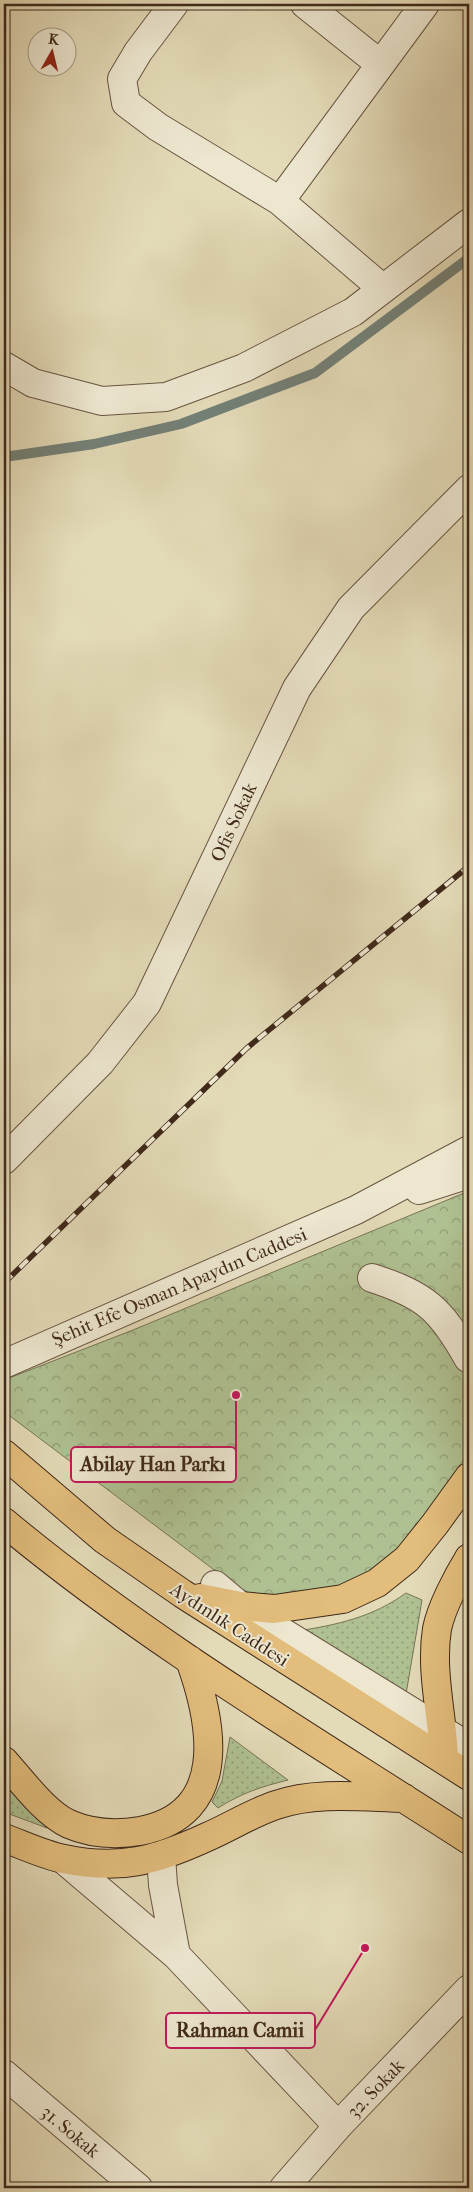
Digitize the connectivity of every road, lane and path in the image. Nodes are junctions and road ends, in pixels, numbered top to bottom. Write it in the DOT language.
graph roads {
  1 [pos="174,4"];
  2 [pos="306,4"];
  3 [pos="425,4"];
  4 [pos="380,64"];
  5 [pos="280,201"];
  6 [pos="469,223"];
  7 [pos="383,289"];
  8 [pos="4,366"];
  9 [pos="469,489"];
  10 [pos="469,1150"];
  11 [pos="4,1160"];
  12 [pos="469,1174"];
  13 [pos="356,1210"];
  14 [pos="372,1278"];
  15 [pos="468,1358"];
  16 [pos="4,1364"];
  17 [pos="4,1454"];
  18 [pos="469,1477"];
  19 [pos="4,1522"];
  20 [pos="469,1558"];
  21 [pos="215,1585"];
  22 [pos="183,1594"];
  23 [pos="240,1606"];
  24 [pos="190,1660"];
  25 [pos="443,1731"];
  26 [pos="469,1747"];
  27 [pos="444,1760"];
  28 [pos="4,1761"];
  29 [pos="469,1776"];
  30 [pos="404,1798"];
  31 [pos="469,1840"];
  32 [pos="6,1842"];
  33 [pos="161,1856"];
  34 [pos="63,1859"];
  35 [pos="176,1955"];
  36 [pos="469,1989"];
  37 [pos="4,2074"];
  38 [pos="338,2126"];
  39 [pos="138,2188"];
  40 [pos="284,2188"];
  1 -- 5 [label="street"];
  2 -- 4 [label="street"];
  3 -- 4 [label="street"];
  4 -- 5 [label="street"];
  5 -- 7 [label="street"];
  6 -- 7 [label="street"];
  7 -- 8 [label="street"];
  9 -- 11 [label="street, Ofis Sokak"];
  10 -- 13 [label="street, Şehit Efe Osman Apaydın Caddesi"];
  12 -- 13 [label="street, Şehit Efe Osman Apaydın Caddesi"];
  13 -- 16 [label="street, Şehit Efe Osman Apaydın Caddesi"];
  14 -- 15 [label="street"];
  17 -- 22 [label="main road, Aydınlık Caddesi"];
  18 -- 23 [label="main road"];
  19 -- 24 [label="main road"];
  20 -- 25 [label="main road"];
  21 -- 23 [label="street"];
  22 -- 23 [label="main road"];
  22 -- 27 [label="main road, Aydınlık Caddesi"];
  23 -- 25 [label="street"];
  24 -- 28 [label="main road"];
  24 -- 30 [label="main road"];
  25 -- 26 [label="street"];
  25 -- 27 [label="main road"];
  27 -- 29 [label="main road, Aydınlık Caddesi"];
  30 -- 31 [label="main road"];
  30 -- 33 [label="main road"];
  32 -- 34 [label="main road"];
  33 -- 34 [label="main road"];
  33 -- 35 [label="street"];
  34 -- 35 [label="street"];
  35 -- 38 [label="street"];
  36 -- 38 [label="street, 32. Sokak"];
  37 -- 39 [label="street, 31. Sokak"];
  38 -- 40 [label="street, 32. Sokak"];
}
